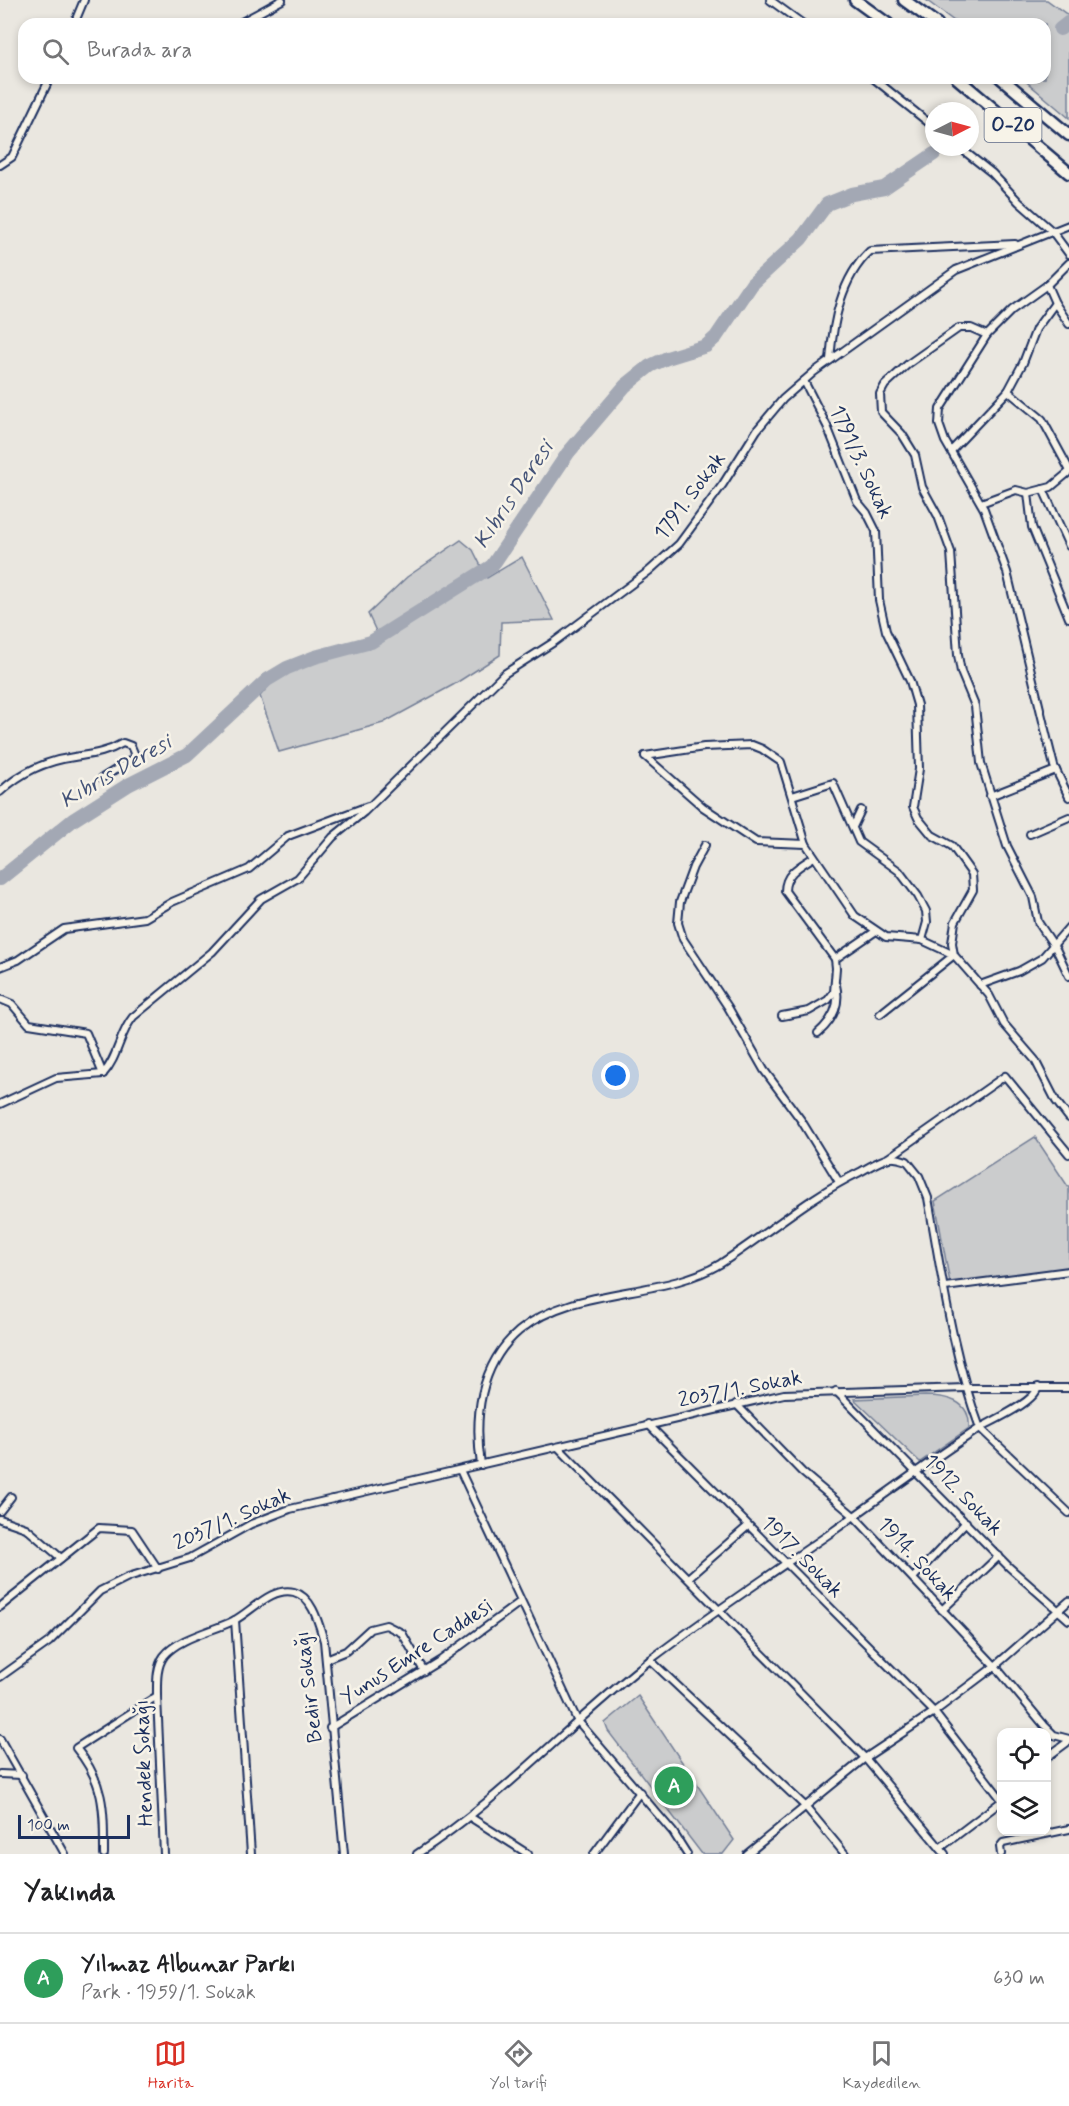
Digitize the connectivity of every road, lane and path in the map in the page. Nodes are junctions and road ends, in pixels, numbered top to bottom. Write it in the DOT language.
graph roads {
  1 [pos="84,0"];
  2 [pos="282,0"];
  3 [pos="770,0"];
  4 [pos="855,0"];
  5 [pos="904,0"];
  6 [pos="76,18"];
  7 [pos="249,18"];
  8 [pos="795,18"];
  9 [pos="880,18"];
  10 [pos="929,18"];
  11 [pos="47,84"];
  12 [pos="880,84"];
  13 [pos="964,84"];
  14 [pos="1008,84"];
  15 [pos="925,120"];
  16 [pos="1069,135"];
  17 [pos="970,156"];
  18 [pos="0,165"];
  19 [pos="1069,174"];
  20 [pos="1069,225"];
  21 [pos="1052,231"];
  22 [pos="1019,244"];
  23 [pos="1069,254"];
  24 [pos="1069,263"];
  25 [pos="1047,285"];
  26 [pos="1055,303"];
  27 [pos="1069,324"];
  28 [pos="987,335"];
  29 [pos="830,360"];
  30 [pos="804,381"];
  31 [pos="1008,391"];
  32 [pos="951,451"];
  33 [pos="1069,471"];
  34 [pos="1043,489"];
  35 [pos="1028,493"];
  36 [pos="981,503"];
  37 [pos="1069,546"];
  38 [pos="1069,618"];
  39 [pos="1056,770"];
  40 [pos="102,778"];
  41 [pos="0,792"];
  42 [pos="1068,794"];
  43 [pos="792,796"];
  44 [pos="990,796"];
  45 [pos="369,806"];
  46 [pos="861,810"];
  47 [pos="1069,817"];
  48 [pos="853,827"];
  49 [pos="1030,834"];
  50 [pos="806,844"];
  51 [pos="705,845"];
  52 [pos="814,857"];
  53 [pos="1069,927"];
  54 [pos="876,930"];
  55 [pos="922,940"];
  56 [pos="1053,946"];
  57 [pos="954,955"];
  58 [pos="835,958"];
  59 [pos="0,967"];
  60 [pos="1069,975"];
  61 [pos="835,982"];
  62 [pos="980,985"];
  63 [pos="0,999"];
  64 [pos="880,1014"];
  65 [pos="782,1016"];
  66 [pos="818,1034"];
  67 [pos="103,1074"];
  68 [pos="0,1104"];
  69 [pos="1069,1118"];
  70 [pos="1069,1154"];
  71 [pos="887,1158"];
  72 [pos="839,1182"];
  73 [pos="1069,1271"];
  74 [pos="945,1287"];
  75 [pos="1038,1387"];
  76 [pos="965,1388"];
  77 [pos="1069,1388"];
  78 [pos="836,1391"];
  79 [pos="736,1404"];
  80 [pos="648,1424"];
  81 [pos="980,1428"];
  82 [pos="558,1447"];
  83 [pos="481,1465"];
  84 [pos="460,1470"];
  85 [pos="918,1471"];
  86 [pos="11,1497"];
  87 [pos="0,1511"];
  88 [pos="1069,1513"];
  89 [pos="854,1516"];
  90 [pos="0,1519"];
  91 [pos="966,1522"];
  92 [pos="748,1526"];
  93 [pos="999,1556"];
  94 [pos="61,1558"];
  95 [pos="785,1564"];
  96 [pos="158,1569"];
  97 [pos="688,1578"];
  98 [pos="913,1578"];
  99 [pos="1069,1601"];
  100 [pos="520,1602"];
  101 [pos="0,1607"];
  102 [pos="720,1610"];
  103 [pos="942,1610"];
  104 [pos="1055,1610"];
  105 [pos="235,1620"];
  106 [pos="1069,1620"];
  107 [pos="326,1659"];
  108 [pos="650,1660"];
  109 [pos="995,1666"];
  110 [pos="158,1671"];
  111 [pos="424,1671"];
  112 [pos="0,1677"];
  113 [pos="157,1696"];
  114 [pos="934,1712"];
  115 [pos="577,1720"];
  116 [pos="330,1728"];
  117 [pos="0,1739"];
  118 [pos="1069,1740"];
  119 [pos="1051,1755"];
  120 [pos="865,1758"];
  121 [pos="0,1774"];
  122 [pos="22,1775"];
  123 [pos="997,1790"];
  124 [pos="640,1792"];
  125 [pos="997,1805"];
  126 [pos="806,1807"];
  127 [pos="470,1817"];
  128 [pos="1069,1828"];
  129 [pos="1051,1831"];
  130 [pos="1023,1836"];
  131 [pos="940,1848"];
  132 [pos="65,1854"];
  133 [pos="104,1854"];
  134 [pos="164,1854"];
  135 [pos="251,1854"];
  136 [pos="344,1854"];
  137 [pos="417,1854"];
  138 [pos="528,1854"];
  139 [pos="594,1854"];
  140 [pos="687,1854"];
  141 [pos="748,1854"];
  142 [pos="845,1854"];
  143 [pos="945,1854"];
  144 [pos="1001,1854"];
  1 -- 6 [label="street"];
  2 -- 7 [label="street"];
  3 -- 8 [label="street"];
  4 -- 9 [label="highway"];
  5 -- 10 [label="highway"];
  11 -- 18 [label="street"];
  12 -- 15 [label="street"];
  13 -- 19 [label="highway, O-20"];
  14 -- 16 [label="highway, O-20"];
  17 -- 21 [label="street"];
  20 -- 21 [label="street, 1791. Sokak"];
  21 -- 22 [label="street, 1791. Sokak"];
  21 -- 23 [label="street"];
  22 -- 29 [label="street, 1791. Sokak"];
  22 -- 29 [label="street"];
  24 -- 25 [label="street"];
  25 -- 26 [label="street"];
  25 -- 28 [label="street"];
  26 -- 27 [label="street"];
  26 -- 31 [label="street"];
  28 -- 32 [label="street"];
  28 -- 44 [label="street"];
  29 -- 30 [label="street, 1791. Sokak"];
  30 -- 45 [label="street, 1791. Sokak"];
  30 -- 57 [label="street, 1791/3. Sokak"];
  31 -- 32 [label="street"];
  31 -- 33 [label="street"];
  32 -- 36 [label="street"];
  33 -- 34 [label="street"];
  34 -- 35 [label="street"];
  34 -- 37 [label="street"];
  35 -- 36 [label="street"];
  35 -- 38 [label="street"];
  36 -- 39 [label="street"];
  39 -- 42 [label="street"];
  39 -- 44 [label="street"];
  40 -- 41 [label="street"];
  43 -- 48 [label="street"];
  43 -- 50 [label="street"];
  43 -- 50 [label="street"];
  44 -- 56 [label="street"];
  45 -- 59 [label="street"];
  45 -- 67 [label="street, 1791. Sokak"];
  46 -- 48 [label="street"];
  47 -- 49 [label="street"];
  48 -- 55 [label="street"];
  50 -- 52 [label="street"];
  51 -- 72 [label="street"];
  52 -- 54 [label="street"];
  52 -- 58 [label="street"];
  53 -- 56 [label="street"];
  54 -- 55 [label="street"];
  54 -- 58 [label="street"];
  55 -- 57 [label="street"];
  56 -- 60 [label="street"];
  56 -- 62 [label="street"];
  57 -- 62 [label="street"];
  57 -- 64 [label="street"];
  58 -- 61 [label="street"];
  61 -- 65 [label="street"];
  61 -- 66 [label="street"];
  62 -- 69 [label="street"];
  63 -- 67 [label="street"];
  67 -- 68 [label="street"];
  70 -- 71 [label="street"];
  71 -- 72 [label="street"];
  71 -- 74 [label="street"];
  72 -- 83 [label="street"];
  73 -- 74 [label="street"];
  74 -- 76 [label="street"];
  75 -- 76 [label="street, 2037/1. Sokak"];
  75 -- 77 [label="street, 2037/1. Sokak"];
  75 -- 81 [label="street"];
  76 -- 78 [label="street, 2037/1. Sokak"];
  76 -- 81 [label="street"];
  78 -- 79 [label="street, 2037/1. Sokak"];
  78 -- 85 [label="street, 1912. Sokak"];
  79 -- 80 [label="street, 2037/1. Sokak"];
  79 -- 89 [label="street, 1914. Sokak"];
  80 -- 82 [label="street, 2037/1. Sokak"];
  80 -- 92 [label="street, 1917. Sokak"];
  81 -- 85 [label="street"];
  81 -- 88 [label="street"];
  82 -- 83 [label="street, 2037/1. Sokak"];
  82 -- 97 [label="street"];
  83 -- 84 [label="street, 2037/1. Sokak"];
  84 -- 96 [label="street, 2037/1. Sokak"];
  84 -- 100 [label="street"];
  85 -- 89 [label="street"];
  85 -- 91 [label="street, 1912. Sokak"];
  86 -- 87 [label="street"];
  89 -- 95 [label="street"];
  89 -- 98 [label="street, 1914. Sokak"];
  90 -- 94 [label="street"];
  91 -- 93 [label="street, 1912. Sokak"];
  91 -- 98 [label="street"];
  92 -- 95 [label="street, 1917. Sokak"];
  92 -- 97 [label="street"];
  93 -- 103 [label="street"];
  93 -- 104 [label="street, 1912. Sokak"];
  94 -- 96 [label="street, 2037/1. Sokak"];
  94 -- 101 [label="street, 2037/1. Sokak"];
  95 -- 102 [label="street"];
  95 -- 114 [label="street, 1917. Sokak"];
  96 -- 112 [label="street, 2037/1. Sokak"];
  97 -- 102 [label="street"];
  98 -- 103 [label="street, 1914. Sokak"];
  99 -- 104 [label="street"];
  100 -- 111 [label="street, Yunus Emre Caddesi"];
  100 -- 115 [label="street"];
  102 -- 108 [label="street"];
  102 -- 120 [label="street"];
  103 -- 109 [label="street, 1914. Sokak"];
  104 -- 106 [label="street, 1912. Sokak"];
  104 -- 109 [label="street"];
  105 -- 107 [label="street, Bedir Sokağı"];
  105 -- 110 [label="street, Bedir Sokağı"];
  105 -- 135 [label="street"];
  107 -- 111 [label="street"];
  107 -- 116 [label="street, Bedir Sokağı"];
  108 -- 115 [label="street"];
  108 -- 126 [label="street"];
  109 -- 114 [label="street"];
  109 -- 118 [label="street, 1914. Sokak"];
  110 -- 113 [label="street, Hendek Sokağı"];
  111 -- 116 [label="street, Yunus Emre Caddesi"];
  113 -- 133 [label="street"];
  113 -- 134 [label="street, Hendek Sokağı"];
  114 -- 120 [label="street"];
  114 -- 123 [label="street, 1917. Sokak"];
  115 -- 124 [label="street"];
  115 -- 127 [label="street"];
  116 -- 136 [label="street, Bedir Sokağı"];
  117 -- 122 [label="street"];
  118 -- 119 [label="street"];
  120 -- 126 [label="street"];
  120 -- 131 [label="street"];
  121 -- 122 [label="street"];
  122 -- 132 [label="street"];
  124 -- 139 [label="street"];
  124 -- 140 [label="street"];
  125 -- 131 [label="street"];
  126 -- 141 [label="street"];
  126 -- 142 [label="street"];
  127 -- 137 [label="street"];
  127 -- 138 [label="street"];
  128 -- 129 [label="street"];
  130 -- 144 [label="street"];
  131 -- 143 [label="street"];
}
